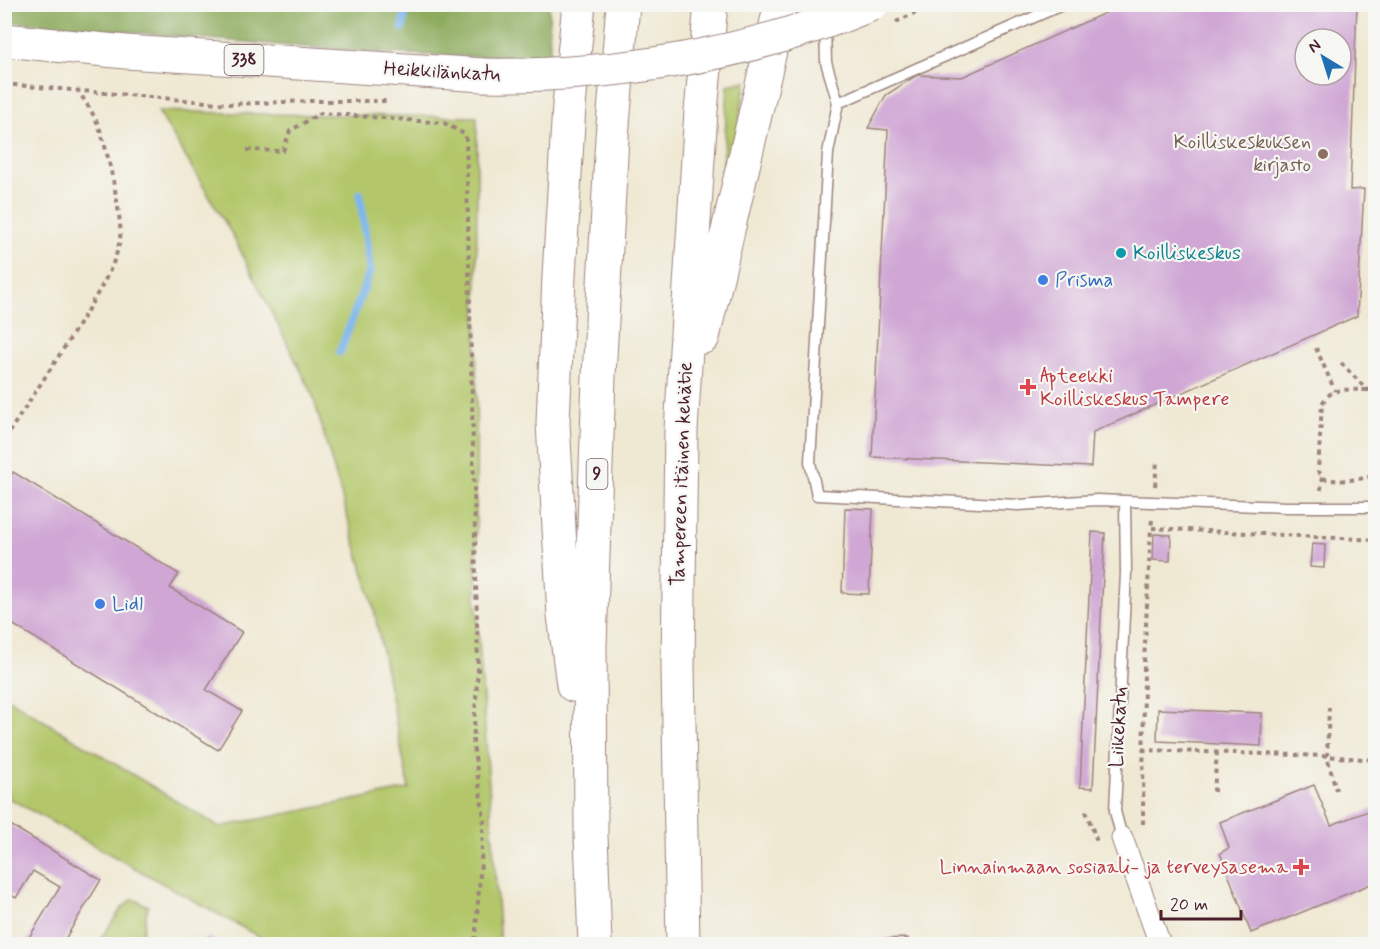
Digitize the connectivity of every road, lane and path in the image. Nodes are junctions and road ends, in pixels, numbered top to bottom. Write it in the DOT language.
graph roads {
  1 [pos="623,4"];
  2 [pos="711,4"];
  3 [pos="781,4"];
  4 [pos="828,4"];
  5 [pos="933,4"];
  6 [pos="1054,4"];
  7 [pos="1064,4"];
  8 [pos="579,5"];
  9 [pos="883,14"];
  10 [pos="1042,14"];
  11 [pos="4,40"];
  12 [pos="4,84"];
  13 [pos="78,91"];
  14 [pos="396,101"];
  15 [pos="838,103"];
  16 [pos="247,150"];
  17 [pos="1316,348"];
  18 [pos="1341,363"];
  19 [pos="1376,389"];
  20 [pos="1367,390"];
  21 [pos="1335,392"];
  22 [pos="681,430"];
  23 [pos="4,440"];
  24 [pos="1376,475"];
  25 [pos="1125,502"];
  26 [pos="1376,507"];
  27 [pos="1151,528"];
  28 [pos="1329,707"];
  29 [pos="1142,750"];
  30 [pos="1216,752"];
  31 [pos="1327,756"];
  32 [pos="1376,760"];
  33 [pos="1336,789"];
  34 [pos="1214,792"];
  35 [pos="1142,798"];
  36 [pos="591,835"];
  37 [pos="1122,838"];
  38 [pos="475,945"];
  39 [pos="595,945"];
  40 [pos="683,945"];
  41 [pos="1160,945"];
  1 -- 36 [label="main road, 9"];
  2 -- 22 [label="main road, Tampereen itäinen kehätie"];
  3 -- 22 [label="main road"];
  4 -- 15 [label="lane"];
  5 -- 9 [label="path"];
  6 -- 10 [label="lane"];
  7 -- 10 [label="lane"];
  8 -- 36 [label="main road"];
  9 -- 11 [label="main road, Heikkilänkatu / 338, bridge"];
  10 -- 15 [label="lane"];
  12 -- 13 [label="path"];
  13 -- 14 [label="path"];
  13 -- 23 [label="path"];
  15 -- 25 [label="lane"];
  16 -- 38 [label="path"];
  17 -- 21 [label="path"];
  18 -- 20 [label="path"];
  19 -- 20 [label="path"];
  20 -- 21 [label="path"];
  21 -- 24 [label="path"];
  22 -- 40 [label="main road, Tampereen itäinen kehätie"];
  25 -- 26 [label="lane"];
  25 -- 37 [label="lane, Liikekatu"];
  27 -- 29 [label="path"];
  28 -- 31 [label="path"];
  29 -- 30 [label="path"];
  29 -- 35 [label="path"];
  30 -- 31 [label="path"];
  30 -- 34 [label="path"];
  31 -- 32 [label="path"];
  31 -- 33 [label="path"];
  36 -- 39 [label="main road, 9"];
  37 -- 41 [label="street, Liikekatu"];
}
